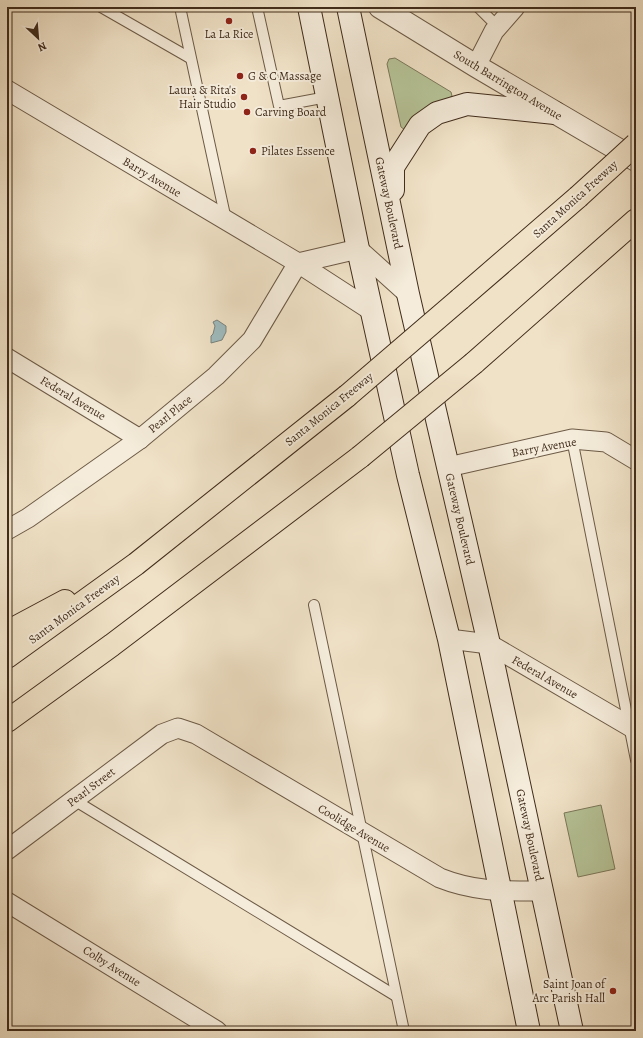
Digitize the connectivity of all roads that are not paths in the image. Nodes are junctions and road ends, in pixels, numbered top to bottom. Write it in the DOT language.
graph roads {
  1 [pos="101,7"];
  2 [pos="180,7"];
  3 [pos="257,7"];
  4 [pos="309,7"];
  5 [pos="348,7"];
  6 [pos="380,7"];
  7 [pos="478,7"];
  8 [pos="515,7"];
  9 [pos="497,26"];
  10 [pos="190,58"];
  11 [pos="476,66"];
  12 [pos="7,90"];
  13 [pos="327,97"];
  14 [pos="555,113"];
  15 [pos="636,144"];
  16 [pos="636,160"];
  17 [pos="227,222"];
  18 [pos="632,223"];
  19 [pos="393,224"];
  20 [pos="358,249"];
  21 [pos="298,263"];
  22 [pos="408,294"];
  23 [pos="372,311"];
  24 [pos="7,358"];
  25 [pos="140,439"];
  26 [pos="572,439"];
  27 [pos="636,460"];
  28 [pos="448,467"];
  29 [pos="7,530"];
  30 [pos="136,564"];
  31 [pos="314,605"];
  32 [pos="7,632"];
  33 [pos="449,639"];
  34 [pos="489,644"];
  35 [pos="7,657"];
  36 [pos="7,721"];
  37 [pos="178,728"];
  38 [pos="632,728"];
  39 [pos="636,760"];
  40 [pos="74,800"];
  41 [pos="362,833"];
  42 [pos="7,850"];
  43 [pos="500,891"];
  44 [pos="542,891"];
  45 [pos="7,902"];
  46 [pos="396,996"];
  47 [pos="217,1031"];
  48 [pos="404,1031"];
  49 [pos="529,1031"];
  50 [pos="572,1031"];
  1 -- 10 [label="lane"];
  2 -- 10 [label="lane"];
  3 -- 13 [label="lane"];
  4 -- 13 [label="main road"];
  5 -- 19 [label="main road, Gateway Boulevard"];
  6 -- 11 [label="main road, South Barrington Avenue"];
  7 -- 9 [label="lane"];
  8 -- 9 [label="street"];
  9 -- 11 [label="street"];
  10 -- 17 [label="lane"];
  11 -- 14 [label="main road, South Barrington Avenue"];
  12 -- 17 [label="street, Barry Avenue"];
  13 -- 20 [label="main road"];
  14 -- 16 [label="main road, South Barrington Avenue"];
  14 -- 19 [label="main road"];
  15 -- 30 [label="highway, Santa Monica Freeway, bridge"];
  17 -- 21 [label="street, Barry Avenue"];
  18 -- 36 [label="highway, bridge"];
  19 -- 22 [label="main road, Gateway Boulevard"];
  20 -- 21 [label="street"];
  20 -- 22 [label="street"];
  20 -- 23 [label="main road"];
  21 -- 23 [label="street, Barry Avenue"];
  21 -- 25 [label="street, Pearl Place"];
  22 -- 28 [label="main road, Gateway Boulevard"];
  23 -- 33 [label="main road"];
  24 -- 25 [label="street, Federal Avenue"];
  25 -- 29 [label="street, Pearl Place"];
  26 -- 27 [label="street, Barry Avenue"];
  26 -- 28 [label="street, Barry Avenue"];
  26 -- 38 [label="lane"];
  28 -- 34 [label="main road, Gateway Boulevard"];
  30 -- 32 [label="highway"];
  30 -- 35 [label="highway, Santa Monica Freeway"];
  31 -- 41 [label="lane"];
  33 -- 34 [label="street, Federal Avenue"];
  33 -- 43 [label="main road"];
  34 -- 38 [label="street, Federal Avenue"];
  34 -- 44 [label="main road, Gateway Boulevard"];
  37 -- 40 [label="street, Pearl Street"];
  37 -- 41 [label="street, Coolidge Avenue"];
  38 -- 39 [label="lane"];
  40 -- 42 [label="street, Pearl Street"];
  40 -- 46 [label="lane"];
  41 -- 43 [label="street, Coolidge Avenue"];
  41 -- 46 [label="lane"];
  43 -- 44 [label="street, Coolidge Avenue"];
  43 -- 49 [label="main road"];
  44 -- 50 [label="main road, Gateway Boulevard"];
  45 -- 47 [label="street, Colby Avenue"];
  46 -- 48 [label="lane"];
}
